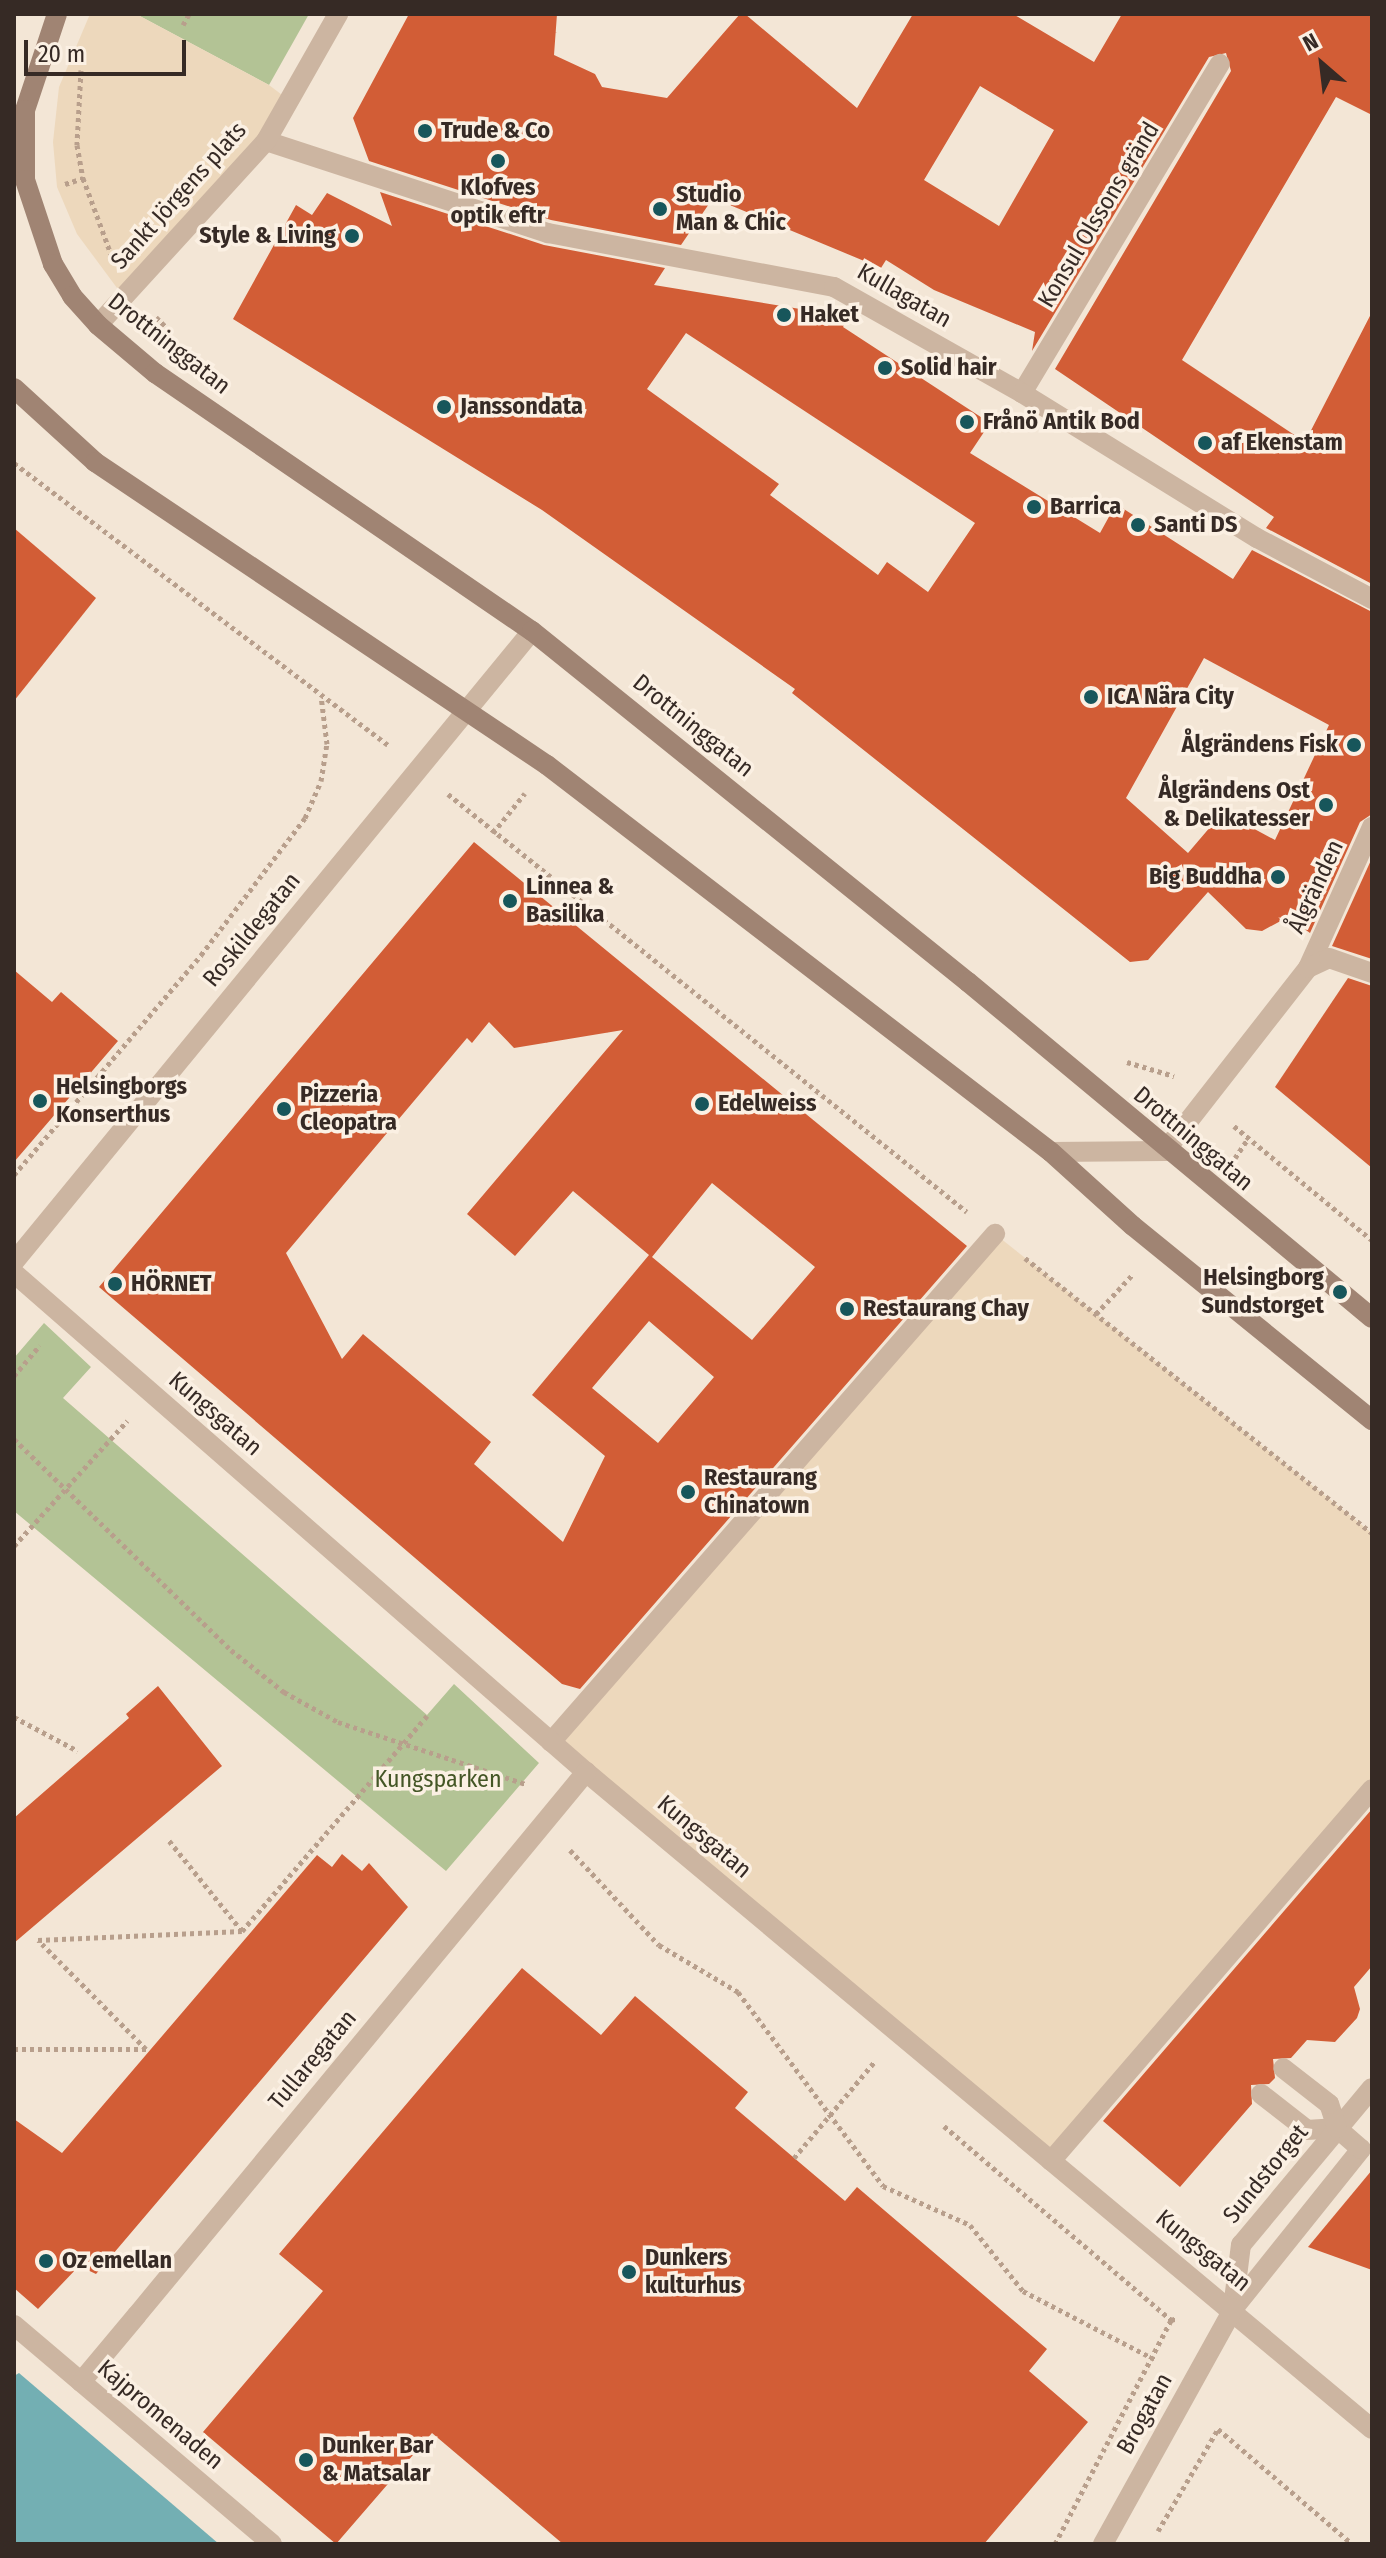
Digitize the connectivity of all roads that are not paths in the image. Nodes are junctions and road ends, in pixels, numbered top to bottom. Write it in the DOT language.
graph roads {
  1 [pos="57,14"];
  2 [pos="338,14"];
  3 [pos="1220,64"];
  4 [pos="266,141"];
  5 [pos="98,325"];
  6 [pos="14,388"];
  7 [pos="1022,393"];
  8 [pos="1372,599"];
  9 [pos="532,631"];
  10 [pos="466,711"];
  11 [pos="1372,827"];
  12 [pos="1308,968"];
  13 [pos="1372,973"];
  14 [pos="1165,1151"];
  15 [pos="1051,1152"];
  16 [pos="995,1234"];
  17 [pos="14,1262"];
  18 [pos="14,1273"];
  19 [pos="1372,1318"];
  20 [pos="1372,1420"];
  21 [pos="551,1742"];
  22 [pos="586,1772"];
  23 [pos="1372,1789"];
  24 [pos="1283,2068"];
  25 [pos="1372,2088"];
  26 [pos="1261,2094"];
  27 [pos="1337,2128"];
  28 [pos="1051,2161"];
  29 [pos="1233,2309"];
  30 [pos="14,2325"];
  31 [pos="81,2382"];
  32 [pos="1372,2429"];
  33 [pos="272,2544"];
  34 [pos="1103,2544"];
  1 -- 5 [label="main road, Drottninggatan"];
  2 -- 4 [label="street, Sankt Jörgens plats"];
  3 -- 7 [label="street, Konsul Olssons gränd"];
  4 -- 5 [label="street, Sankt Jörgens plats"];
  4 -- 7 [label="street, Kullagatan"];
  5 -- 9 [label="main road, Drottninggatan"];
  6 -- 10 [label="main road"];
  7 -- 8 [label="street, Kullagatan"];
  9 -- 10 [label="street, Roskildegatan"];
  9 -- 14 [label="main road, Drottninggatan"];
  10 -- 15 [label="main road"];
  10 -- 17 [label="street, Roskildegatan"];
  11 -- 12 [label="street, Ålgränden"];
  12 -- 13 [label="street"];
  12 -- 14 [label="street, Ålgränden"];
  14 -- 15 [label="street"];
  14 -- 19 [label="main road, Drottninggatan"];
  15 -- 20 [label="main road"];
  16 -- 21 [label="street"];
  18 -- 21 [label="street, Kungsgatan"];
  21 -- 22 [label="street, Kungsgatan"];
  22 -- 28 [label="street, Kungsgatan"];
  22 -- 31 [label="street, Tullaregatan"];
  23 -- 28 [label="street"];
  24 -- 27 [label="street"];
  25 -- 27 [label="street, Sundstorget"];
  26 -- 27 [label="street"];
  27 -- 29 [label="street, Sundstorget"];
  27 -- 29 [label="street"];
  28 -- 29 [label="street, Kungsgatan"];
  29 -- 32 [label="street, Kungsgatan"];
  29 -- 34 [label="street, Brogatan"];
  30 -- 31 [label="street, Kajpromenaden"];
  31 -- 33 [label="street, Kajpromenaden"];
}
